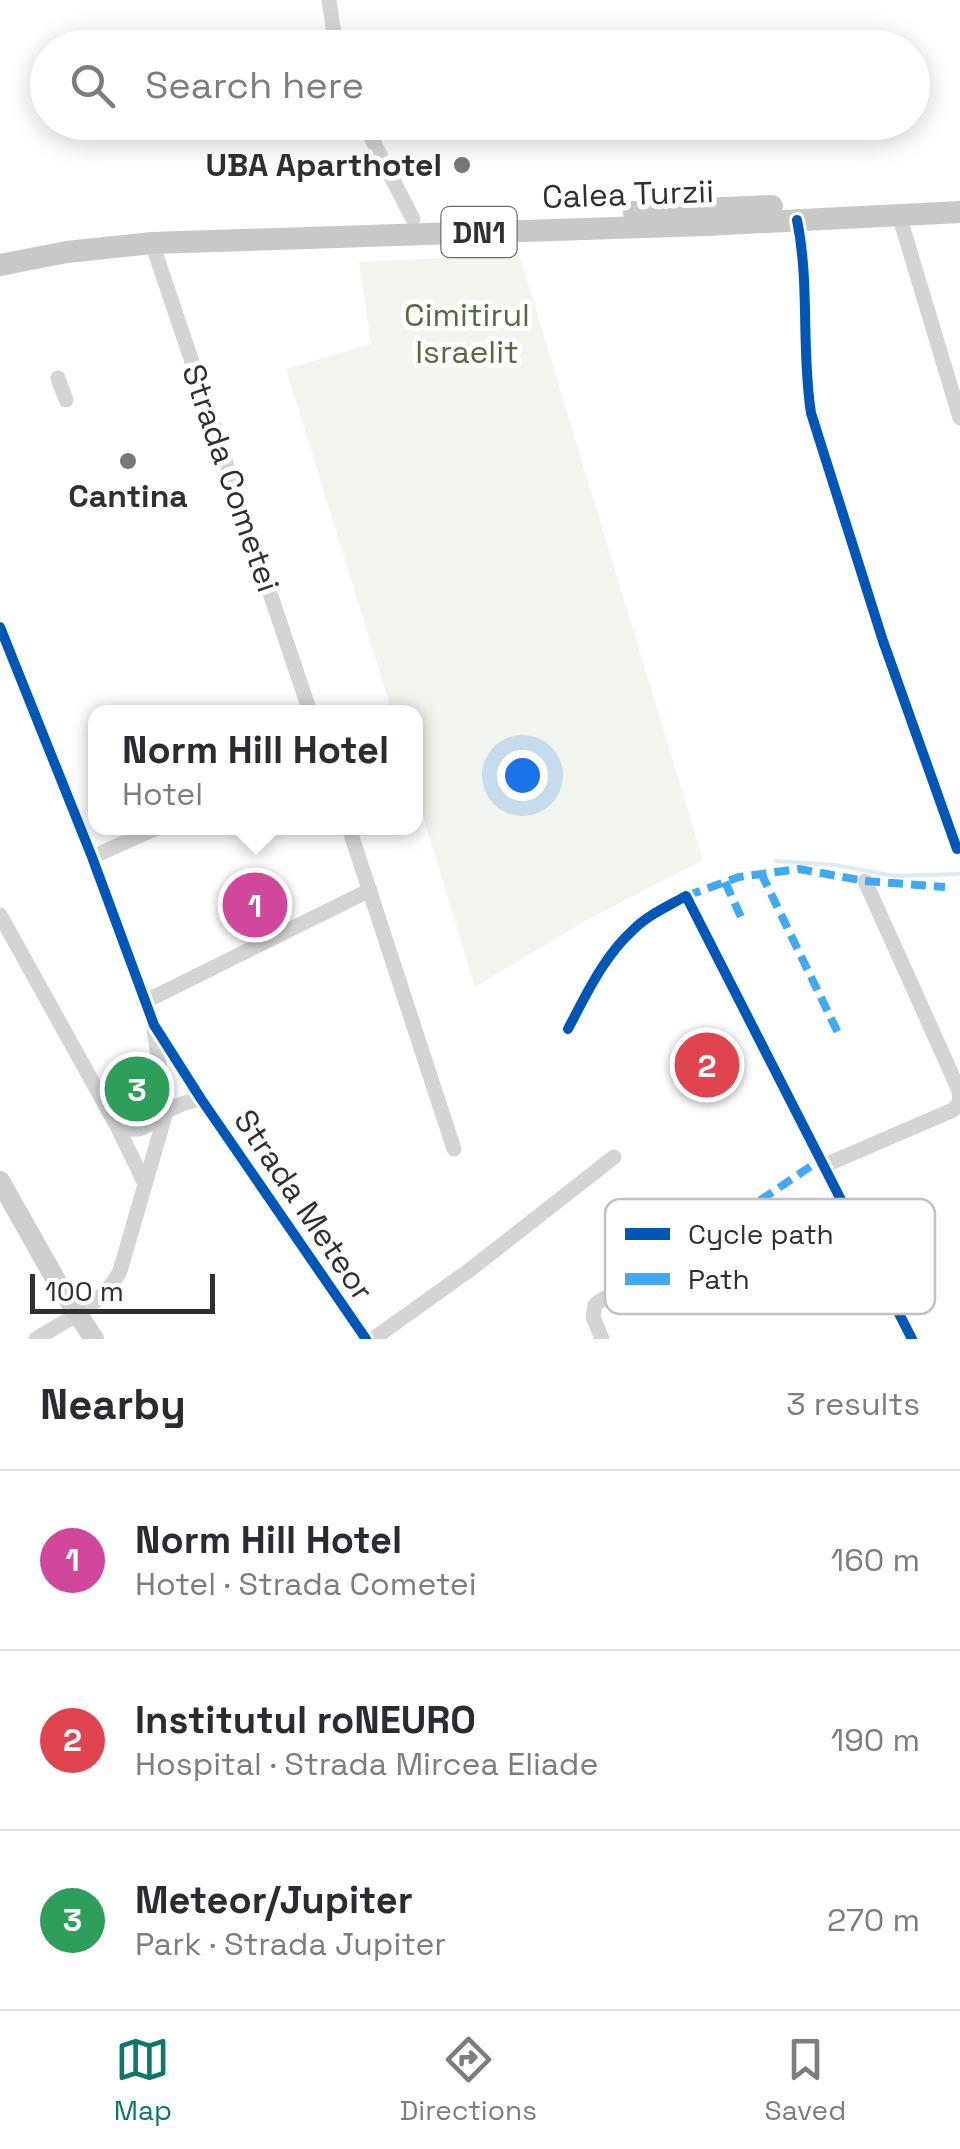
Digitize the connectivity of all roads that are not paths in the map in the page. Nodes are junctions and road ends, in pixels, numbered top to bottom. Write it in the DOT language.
graph roads {
  1 [pos="329,0"];
  2 [pos="333,30"];
  3 [pos="372,140"];
  4 [pos="960,198"];
  5 [pos="960,212"];
  6 [pos="899,215"];
  7 [pos="413,219"];
  8 [pos="797,220"];
  9 [pos="152,243"];
  10 [pos="0,250"];
  11 [pos="0,266"];
  12 [pos="960,418"];
  13 [pos="0,626"];
  14 [pos="308,705"];
  15 [pos="142,835"];
  16 [pos="351,835"];
  17 [pos="957,850"];
  18 [pos="92,857"];
  19 [pos="865,881"];
  20 [pos="370,890"];
  21 [pos="0,916"];
  22 [pos="144,1002"];
  23 [pos="154,1025"];
  24 [pos="568,1029"];
  25 [pos="201,1099"];
  26 [pos="166,1112"];
  27 [pos="117,1126"];
  28 [pos="454,1149"];
  29 [pos="614,1157"];
  30 [pos="823,1166"];
  31 [pos="0,1181"];
  32 [pos="145,1184"];
  33 [pos="840,1199"];
  34 [pos="605,1297"];
  35 [pos="77,1314"];
  36 [pos="899,1314"];
  37 [pos="36,1339"];
  38 [pos="94,1339"];
  39 [pos="369,1339"];
  40 [pos="602,1339"];
  41 [pos="912,1339"];
  1 -- 2 [label="street"];
  3 -- 7 [label="street"];
  4 -- 7 [label="main road, Calea Turzii / DN1"];
  5 -- 6 [label="main road, Calea Turzii / DN1"];
  6 -- 8 [label="main road, Calea Turzii / DN1"];
  6 -- 12 [label="street"];
  7 -- 10 [label="main road, Calea Turzii / DN1"];
  8 -- 9 [label="main road, Calea Turzii / DN1"];
  8 -- 17 [label="street"];
  9 -- 11 [label="main road, Calea Turzii / DN1"];
  9 -- 14 [label="street, Strada Cometei"];
  13 -- 18 [label="street, Strada Meteor"];
  15 -- 18 [label="street"];
  16 -- 20 [label="street"];
  18 -- 22 [label="street, Strada Meteor"];
  19 -- 30 [label="street"];
  20 -- 22 [label="street"];
  20 -- 28 [label="street"];
  21 -- 27 [label="street"];
  22 -- 23 [label="street, Strada Meteor"];
  23 -- 25 [label="street, Strada Meteor"];
  23 -- 26 [label="street"];
  24 -- 30 [label="street"];
  25 -- 26 [label="street, Strada Meteor"];
  25 -- 39 [label="street, Strada Meteor"];
  26 -- 27 [label="street, Strada Meteor"];
  26 -- 32 [label="street"];
  27 -- 32 [label="street"];
  29 -- 39 [label="street, Strada Meteor"];
  30 -- 33 [label="street"];
  31 -- 35 [label="main road"];
  32 -- 35 [label="street"];
  34 -- 40 [label="street"];
  35 -- 37 [label="street"];
  35 -- 38 [label="main road"];
  36 -- 41 [label="street"];
}
